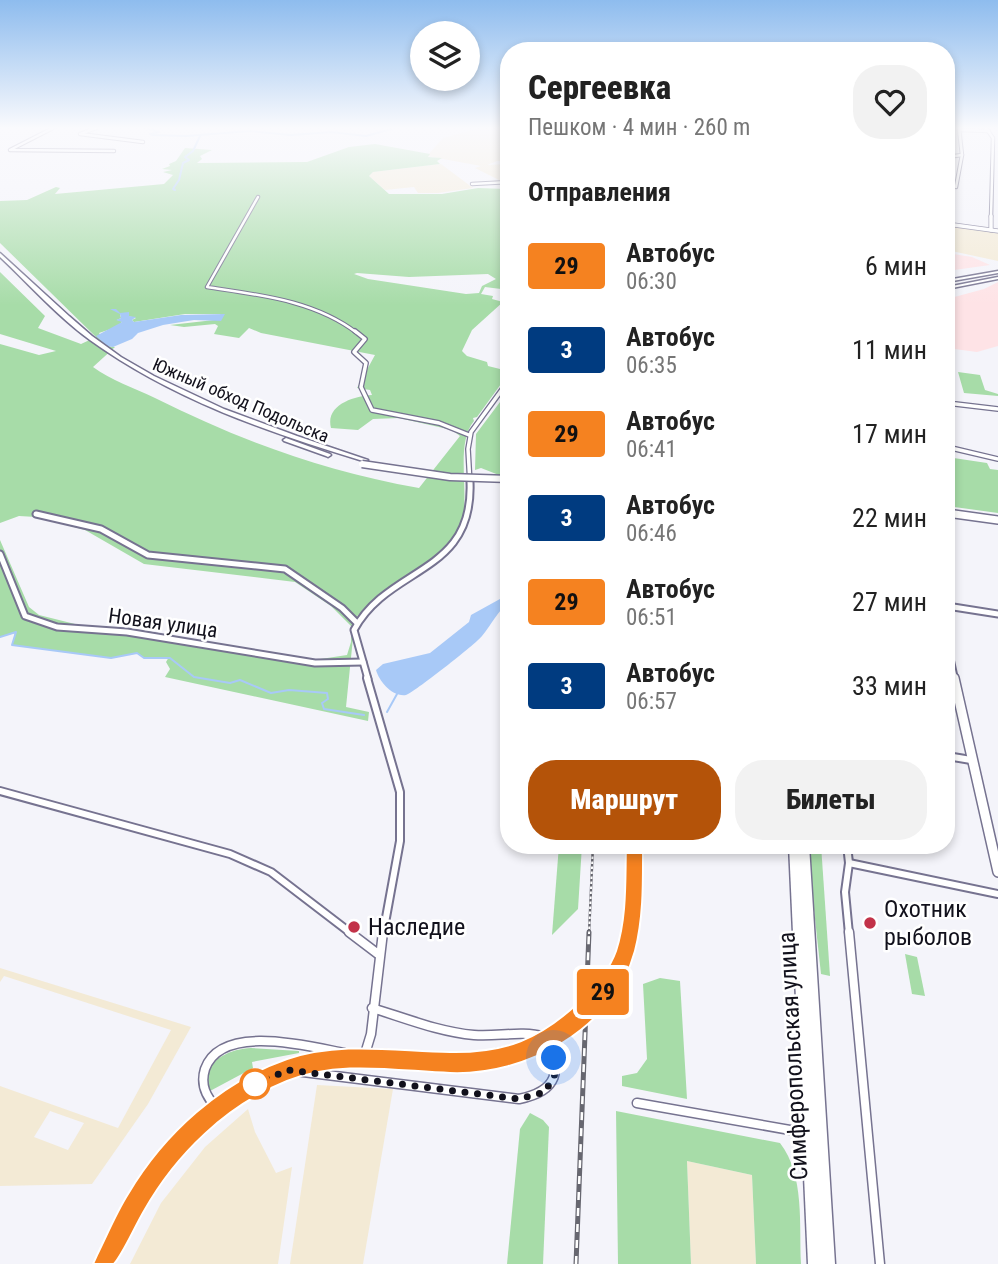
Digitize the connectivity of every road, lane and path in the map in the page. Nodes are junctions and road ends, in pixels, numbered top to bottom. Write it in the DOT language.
graph roads {
  1 [pos="992,187"];
  2 [pos="258,197"];
  3 [pos="955,225"];
  4 [pos="991,230"];
  5 [pos="998,231"];
  6 [pos="0,254"];
  7 [pos="0,260"];
  8 [pos="998,273"];
  9 [pos="955,275"];
  10 [pos="955,283"];
  11 [pos="500,392"];
  12 [pos="955,405"];
  13 [pos="998,409"];
  14 [pos="469,435"];
  15 [pos="955,449"];
  16 [pos="998,459"];
  17 [pos="364,462"];
  18 [pos="500,473"];
  19 [pos="500,479"];
  20 [pos="36,514"];
  21 [pos="955,514"];
  22 [pos="998,520"];
  23 [pos="0,554"];
  24 [pos="955,607"];
  25 [pos="998,614"];
  26 [pos="356,622"];
  27 [pos="363,662"];
  28 [pos="955,685"];
  29 [pos="955,757"];
  30 [pos="971,760"];
  31 [pos="0,791"];
  32 [pos="634,854"];
  33 [pos="795,854"];
  34 [pos="804,854"];
  35 [pos="848,854"];
  36 [pos="849,863"];
  37 [pos="998,872"];
  38 [pos="998,894"];
  39 [pos="377,954"];
  40 [pos="372,1008"];
  41 [pos="366,1057"];
  42 [pos="288,1070"];
  43 [pos="637,1103"];
  44 [pos="216,1108"];
  45 [pos="810,1134"];
  46 [pos="106,1264"];
  47 [pos="816,1264"];
  48 [pos="827,1264"];
  49 [pos="880,1264"];
  1 -- 4 [label="street"];
  2 -- 14 [label="street"];
  3 -- 4 [label="street"];
  4 -- 5 [label="street"];
  6 -- 17 [label="main road, Южный обход Подольска"];
  7 -- 17 [label="main road, Южный обход Подольска"];
  8 -- 9 [label="main road"];
  8 -- 10 [label="main road"];
  11 -- 14 [label="street"];
  12 -- 13 [label="street"];
  14 -- 26 [label="street"];
  15 -- 16 [label="street"];
  17 -- 18 [label="main road, Южный обход Подольска, bridge"];
  17 -- 19 [label="main road, Южный обход Подольска, bridge"];
  20 -- 26 [label="street"];
  21 -- 22 [label="main road"];
  23 -- 27 [label="street, Новая улица"];
  24 -- 25 [label="street"];
  26 -- 27 [label="street"];
  27 -- 39 [label="street"];
  28 -- 30 [label="street"];
  29 -- 30 [label="street"];
  30 -- 37 [label="street"];
  31 -- 39 [label="street"];
  32 -- 41 [label="main road, bridge"];
  33 -- 45 [label="main road, Симферопольская улица"];
  34 -- 48 [label="main road, Симферопольская улица"];
  35 -- 36 [label="street"];
  36 -- 38 [label="street"];
  36 -- 49 [label="street"];
  39 -- 40 [label="street"];
  40 -- 41 [label="street"];
  40 -- 42 [label="street"];
  41 -- 42 [label="main road"];
  41 -- 44 [label="street"];
  42 -- 44 [label="main road"];
  43 -- 45 [label="street"];
  44 -- 46 [label="main road"];
  45 -- 47 [label="main road, Симферопольская улица"];
}
